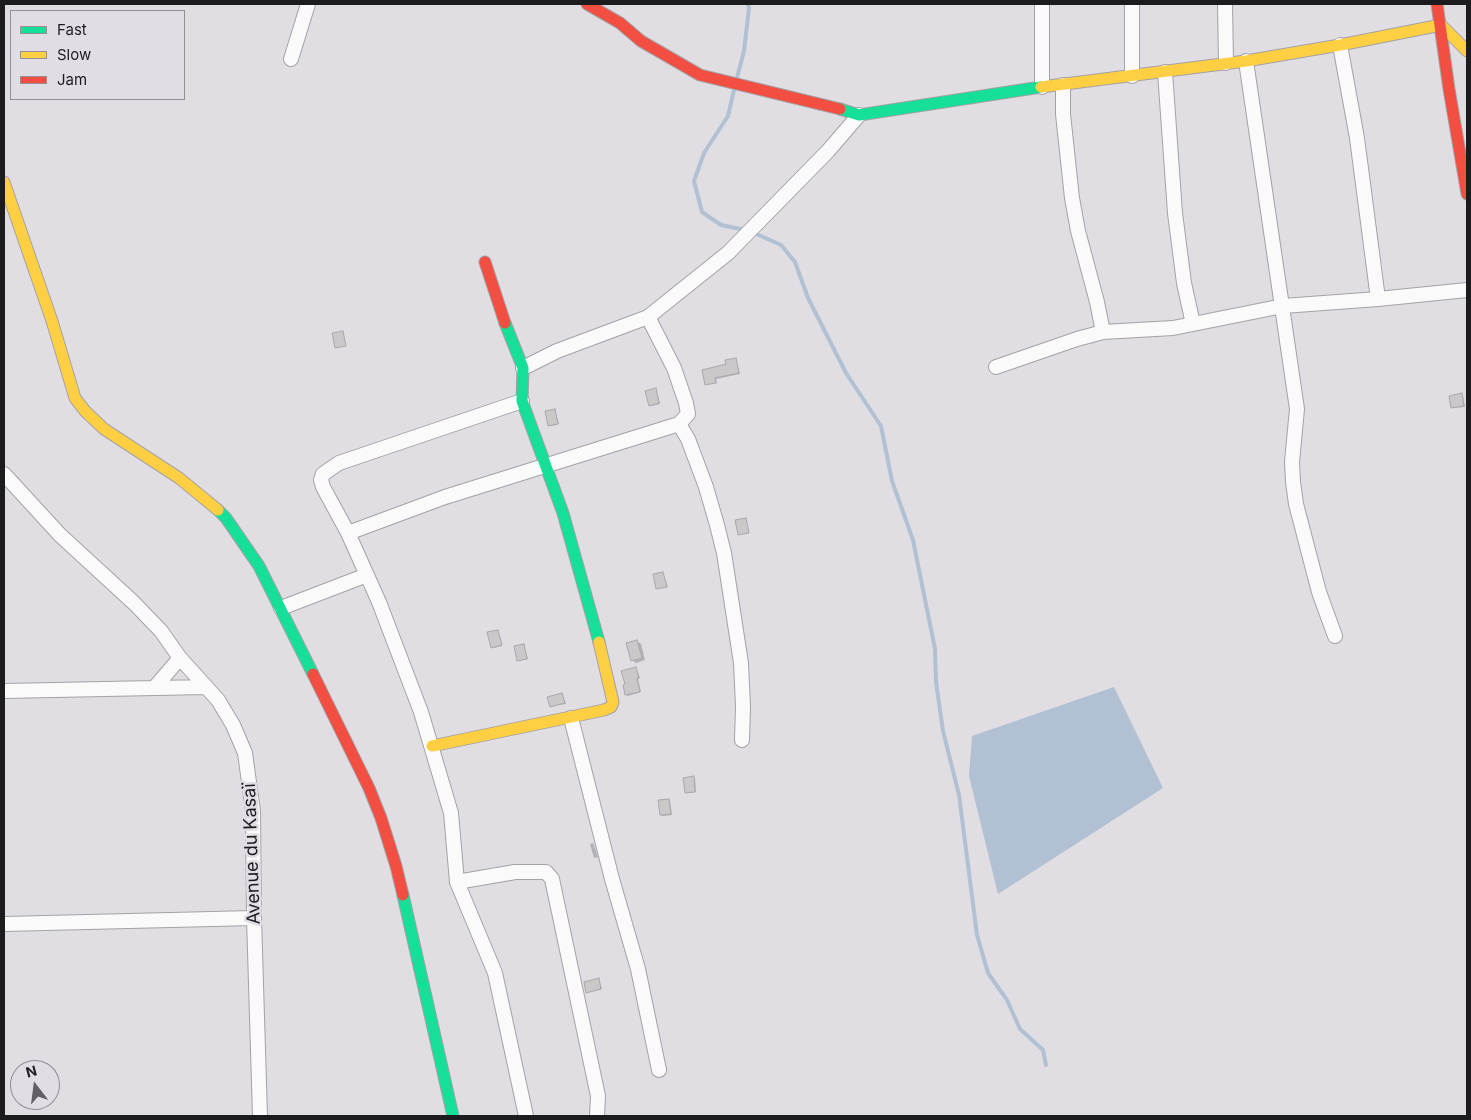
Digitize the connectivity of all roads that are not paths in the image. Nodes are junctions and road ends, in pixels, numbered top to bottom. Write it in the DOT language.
graph roads {
  1 [pos="308,4"];
  2 [pos="587,4"];
  3 [pos="1042,4"];
  4 [pos="1132,4"];
  5 [pos="1225,4"];
  6 [pos="1437,4"];
  7 [pos="1441,25"];
  8 [pos="1340,45"];
  9 [pos="1467,51"];
  10 [pos="291,59"];
  11 [pos="1246,61"];
  12 [pos="1226,63"];
  13 [pos="1165,72"];
  14 [pos="1132,76"];
  15 [pos="1063,84"];
  16 [pos="1042,87"];
  17 [pos="859,115"];
  18 [pos="4,182"];
  19 [pos="1467,194"];
  20 [pos="485,262"];
  21 [pos="1467,290"];
  22 [pos="1378,299"];
  23 [pos="1283,306"];
  24 [pos="648,316"];
  25 [pos="1193,324"];
  26 [pos="1103,332"];
  27 [pos="996,367"];
  28 [pos="522,368"];
  29 [pos="522,401"];
  30 [pos="679,424"];
  31 [pos="546,465"];
  32 [pos="4,474"];
  33 [pos="348,533"];
  34 [pos="367,575"];
  35 [pos="282,608"];
  36 [pos="1335,636"];
  37 [pos="180,658"];
  38 [pos="155,687"];
  39 [pos="206,687"];
  40 [pos="4,691"];
  41 [pos="571,718"];
  42 [pos="742,740"];
  43 [pos="432,746"];
  44 [pos="457,882"];
  45 [pos="254,918"];
  46 [pos="4,924"];
  47 [pos="659,1070"];
  48 [pos="260,1116"];
  49 [pos="453,1116"];
  50 [pos="526,1116"];
  51 [pos="597,1116"];
  1 -- 10 [label="street"];
  2 -- 17 [label="street"];
  3 -- 16 [label="street"];
  4 -- 14 [label="street"];
  5 -- 12 [label="street"];
  6 -- 7 [label="street"];
  7 -- 8 [label="street"];
  7 -- 9 [label="street"];
  7 -- 19 [label="street"];
  8 -- 11 [label="street"];
  8 -- 22 [label="street"];
  11 -- 12 [label="street"];
  11 -- 23 [label="street"];
  12 -- 13 [label="street"];
  13 -- 14 [label="street"];
  13 -- 25 [label="street"];
  14 -- 15 [label="street"];
  15 -- 16 [label="street"];
  15 -- 26 [label="street"];
  16 -- 17 [label="street"];
  17 -- 24 [label="street"];
  18 -- 35 [label="street"];
  20 -- 28 [label="street"];
  21 -- 22 [label="street"];
  22 -- 23 [label="street"];
  23 -- 25 [label="street"];
  23 -- 36 [label="street"];
  24 -- 28 [label="street"];
  24 -- 30 [label="street"];
  25 -- 26 [label="street"];
  26 -- 27 [label="street"];
  28 -- 29 [label="street"];
  29 -- 31 [label="street"];
  29 -- 33 [label="street"];
  30 -- 31 [label="street"];
  30 -- 42 [label="street"];
  31 -- 33 [label="street"];
  31 -- 41 [label="street"];
  32 -- 37 [label="street, Avenue du Kasaï"];
  33 -- 34 [label="street"];
  34 -- 35 [label="street"];
  34 -- 43 [label="street"];
  35 -- 49 [label="street"];
  37 -- 38 [label="street"];
  37 -- 39 [label="street, Avenue du Kasaï"];
  38 -- 39 [label="street"];
  38 -- 40 [label="street"];
  39 -- 45 [label="street, Avenue du Kasaï"];
  41 -- 43 [label="street"];
  41 -- 47 [label="street"];
  43 -- 44 [label="street"];
  44 -- 50 [label="street"];
  44 -- 51 [label="street"];
  45 -- 46 [label="street"];
  45 -- 48 [label="street, Avenue du Kasaï"];
}
